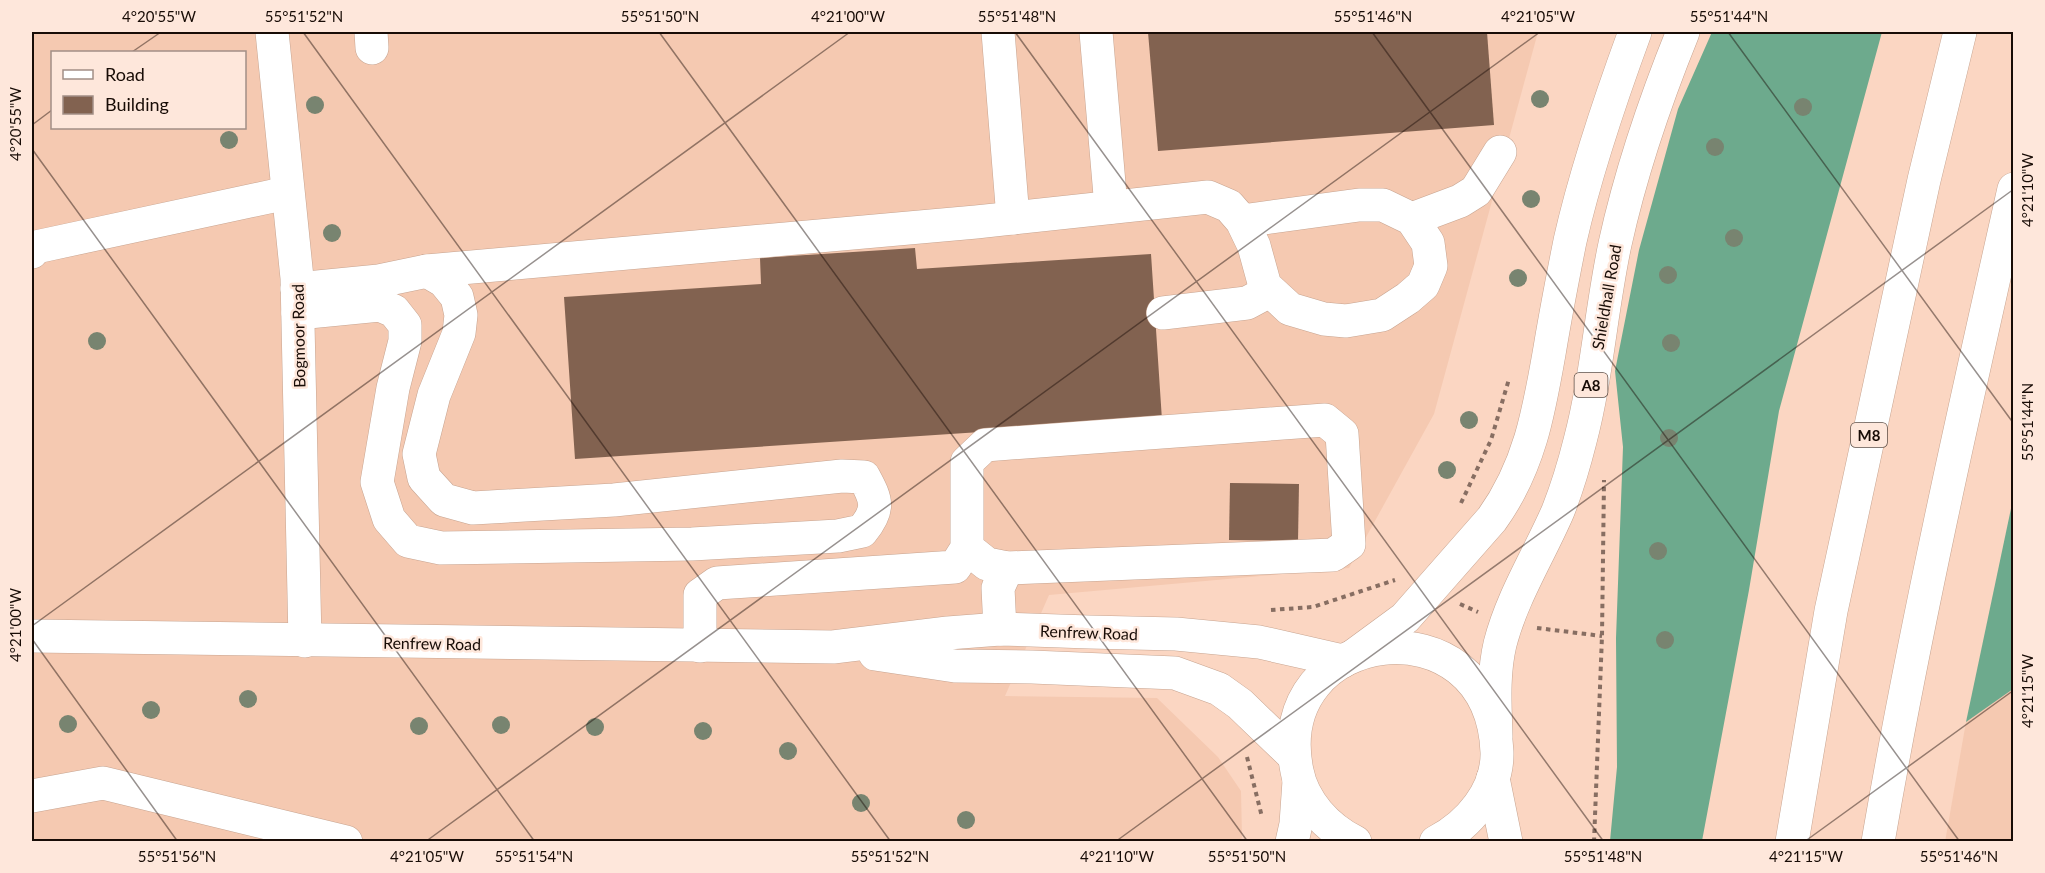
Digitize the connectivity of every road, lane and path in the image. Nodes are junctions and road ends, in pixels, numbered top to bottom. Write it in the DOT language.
graph roads {
  1 [pos="272,32"];
  2 [pos="998,32"];
  3 [pos="1096,32"];
  4 [pos="1635,32"];
  5 [pos="1683,32"];
  6 [pos="1960,32"];
  7 [pos="1500,152"];
  8 [pos="2013,189"];
  9 [pos="287,193"];
  10 [pos="1111,207"];
  11 [pos="1013,218"];
  12 [pos="1412,219"];
  13 [pos="1242,221"];
  14 [pos="32,252"];
  15 [pos="427,271"];
  16 [pos="1265,286"];
  17 [pos="298,301"];
  18 [pos="1163,313"];
  19 [pos="1510,377"];
  20 [pos="1605,470"];
  21 [pos="1458,508"];
  22 [pos="967,548"];
  23 [pos="1007,568"];
  24 [pos="1403,573"];
  25 [pos="1268,610"];
  26 [pos="1000,629"];
  27 [pos="32,636"];
  28 [pos="305,641"];
  29 [pos="700,646"];
  30 [pos="833,647"];
  31 [pos="1350,657"];
  32 [pos="1496,735"];
  33 [pos="1246,752"];
  34 [pos="1296,768"];
  35 [pos="1493,778"];
  36 [pos="32,796"];
  37 [pos="1262,825"];
  38 [pos="346,842"];
  39 [pos="1292,842"];
  40 [pos="1355,842"];
  41 [pos="1436,842"];
  42 [pos="1506,842"];
  43 [pos="1594,842"];
  44 [pos="1792,842"];
  45 [pos="1878,842"];
  1 -- 9 [label="main road, Bogmoor Road"];
  2 -- 11 [label="main road"];
  3 -- 10 [label="main road"];
  4 -- 31 [label="main road"];
  5 -- 32 [label="main road, Shieldhall Road / A8"];
  6 -- 44 [label="main road, M8"];
  7 -- 12 [label="main road"];
  8 -- 45 [label="main road"];
  9 -- 14 [label="main road"];
  9 -- 17 [label="main road, Bogmoor Road"];
  10 -- 11 [label="main road"];
  10 -- 13 [label="main road"];
  11 -- 15 [label="main road"];
  12 -- 13 [label="main road"];
  12 -- 16 [label="main road"];
  13 -- 16 [label="main road"];
  15 -- 17 [label="main road"];
  15 -- 17 [label="main road"];
  16 -- 18 [label="main road"];
  17 -- 28 [label="main road, Bogmoor Road"];
  19 -- 21 [label="path"];
  20 -- 43 [label="path"];
  22 -- 23 [label="main road"];
  22 -- 23 [label="main road"];
  22 -- 29 [label="main road"];
  23 -- 26 [label="main road"];
  24 -- 25 [label="path"];
  26 -- 30 [label="main road, Renfrew Road"];
  26 -- 31 [label="main road, Renfrew Road"];
  27 -- 28 [label="main road, Renfrew Road"];
  28 -- 29 [label="main road, Renfrew Road"];
  29 -- 30 [label="main road, Renfrew Road"];
  30 -- 34 [label="main road, Renfrew Road"];
  31 -- 32 [label="main road"];
  31 -- 34 [label="main road"];
  32 -- 35 [label="main road"];
  33 -- 37 [label="path"];
  34 -- 39 [label="main road"];
  34 -- 40 [label="main road, Renfrew Road"];
  35 -- 41 [label="main road"];
  35 -- 42 [label="main road"];
  36 -- 38 [label="main road"];
}
